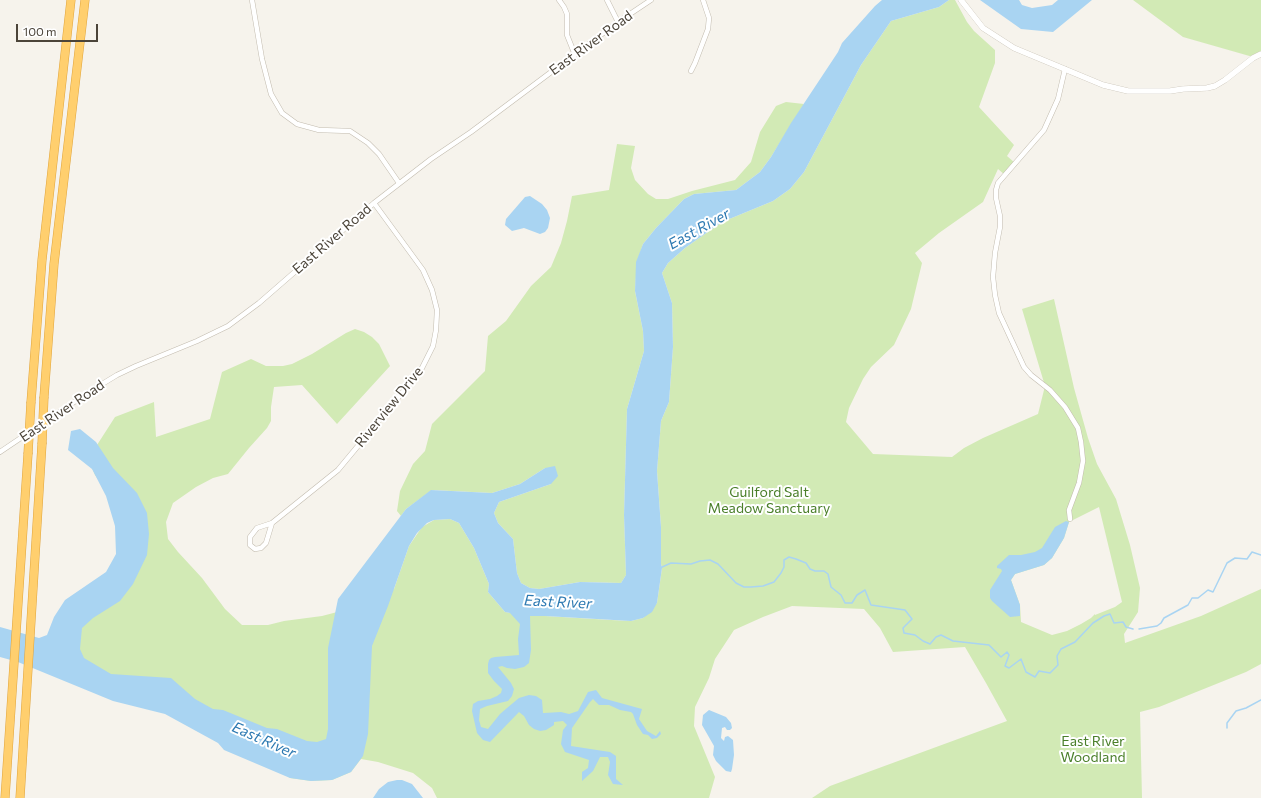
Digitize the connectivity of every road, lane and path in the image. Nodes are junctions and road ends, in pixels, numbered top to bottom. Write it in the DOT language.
graph roads {
  1 [pos="72,0"];
  2 [pos="85,0"];
  3 [pos="252,0"];
  4 [pos="559,0"];
  5 [pos="608,0"];
  6 [pos="650,0"];
  7 [pos="703,0"];
  8 [pos="961,0"];
  9 [pos="618,22"];
  10 [pos="1261,54"];
  11 [pos="575,55"];
  12 [pos="1065,69"];
  13 [pos="690,71"];
  14 [pos="399,183"];
  15 [pos="374,203"];
  16 [pos="0,452"];
  17 [pos="1070,519"];
  18 [pos="272,523"];
  19 [pos="5,798"];
  20 [pos="20,798"];
  1 -- 19 [label="highway, bridge"];
  2 -- 20 [label="highway, bridge"];
  3 -- 14 [label="street"];
  4 -- 11 [label="street"];
  5 -- 9 [label="street"];
  6 -- 9 [label="street, East River Road"];
  7 -- 13 [label="street"];
  8 -- 12 [label="street"];
  9 -- 11 [label="street, East River Road"];
  10 -- 12 [label="street"];
  11 -- 14 [label="street, East River Road"];
  12 -- 17 [label="street"];
  14 -- 15 [label="street, East River Road"];
  15 -- 16 [label="street, East River Road"];
  15 -- 18 [label="street, Riverview Drive"];
  18 -- 18 [label="street, Riverview Drive"];
}
